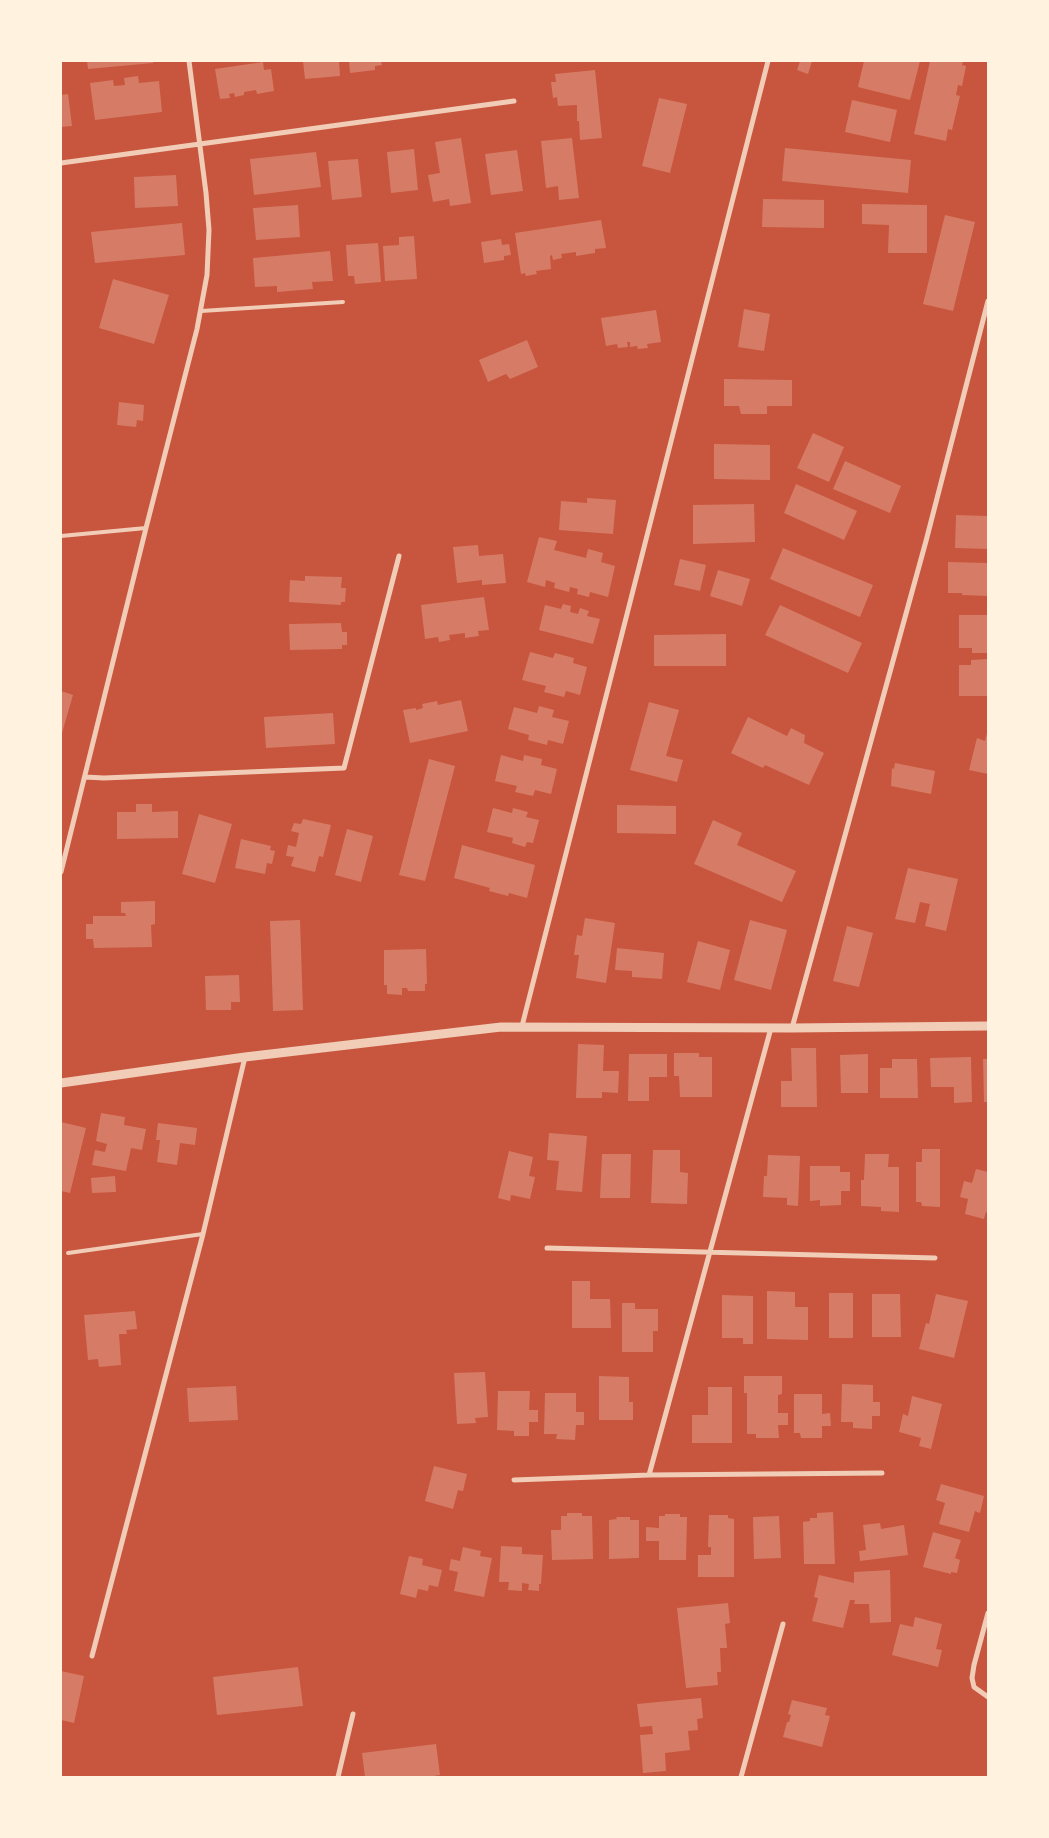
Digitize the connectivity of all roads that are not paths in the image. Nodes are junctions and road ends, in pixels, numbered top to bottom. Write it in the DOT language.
graph roads {
  1 [pos="189,61"];
  2 [pos="768,61"];
  3 [pos="514,101"];
  4 [pos="200,143"];
  5 [pos="61,163"];
  6 [pos="988,301"];
  7 [pos="343,302"];
  8 [pos="201,311"];
  9 [pos="146,528"];
  10 [pos="61,536"];
  11 [pos="399,556"];
  12 [pos="85,777"];
  13 [pos="61,872"];
  14 [pos="522,1026"];
  15 [pos="988,1026"];
  16 [pos="771,1028"];
  17 [pos="792,1028"];
  18 [pos="245,1057"];
  19 [pos="61,1083"];
  20 [pos="203,1234"];
  21 [pos="547,1248"];
  22 [pos="709,1252"];
  23 [pos="68,1253"];
  24 [pos="935,1258"];
  25 [pos="882,1473"];
  26 [pos="649,1475"];
  27 [pos="514,1480"];
  28 [pos="988,1613"];
  29 [pos="784,1624"];
  30 [pos="92,1656"];
  31 [pos="988,1697"];
  32 [pos="353,1714"];
  33 [pos="338,1777"];
  34 [pos="740,1777"];
  1 -- 4 [label="street"];
  2 -- 14 [label="street"];
  3 -- 4 [label="street"];
  4 -- 5 [label="street"];
  4 -- 8 [label="street"];
  6 -- 17 [label="street"];
  7 -- 8 [label="lane"];
  8 -- 9 [label="street"];
  9 -- 10 [label="lane"];
  9 -- 12 [label="street"];
  11 -- 12 [label="street"];
  12 -- 13 [label="street"];
  14 -- 16 [label="street"];
  14 -- 18 [label="street"];
  15 -- 17 [label="street"];
  16 -- 17 [label="street"];
  16 -- 22 [label="street"];
  18 -- 19 [label="street"];
  18 -- 20 [label="street"];
  20 -- 23 [label="lane"];
  20 -- 30 [label="street"];
  21 -- 22 [label="street"];
  22 -- 24 [label="street"];
  22 -- 26 [label="street"];
  25 -- 26 [label="street"];
  26 -- 27 [label="street"];
  28 -- 31 [label="street"];
  29 -- 34 [label="street"];
  32 -- 33 [label="street"];
}
